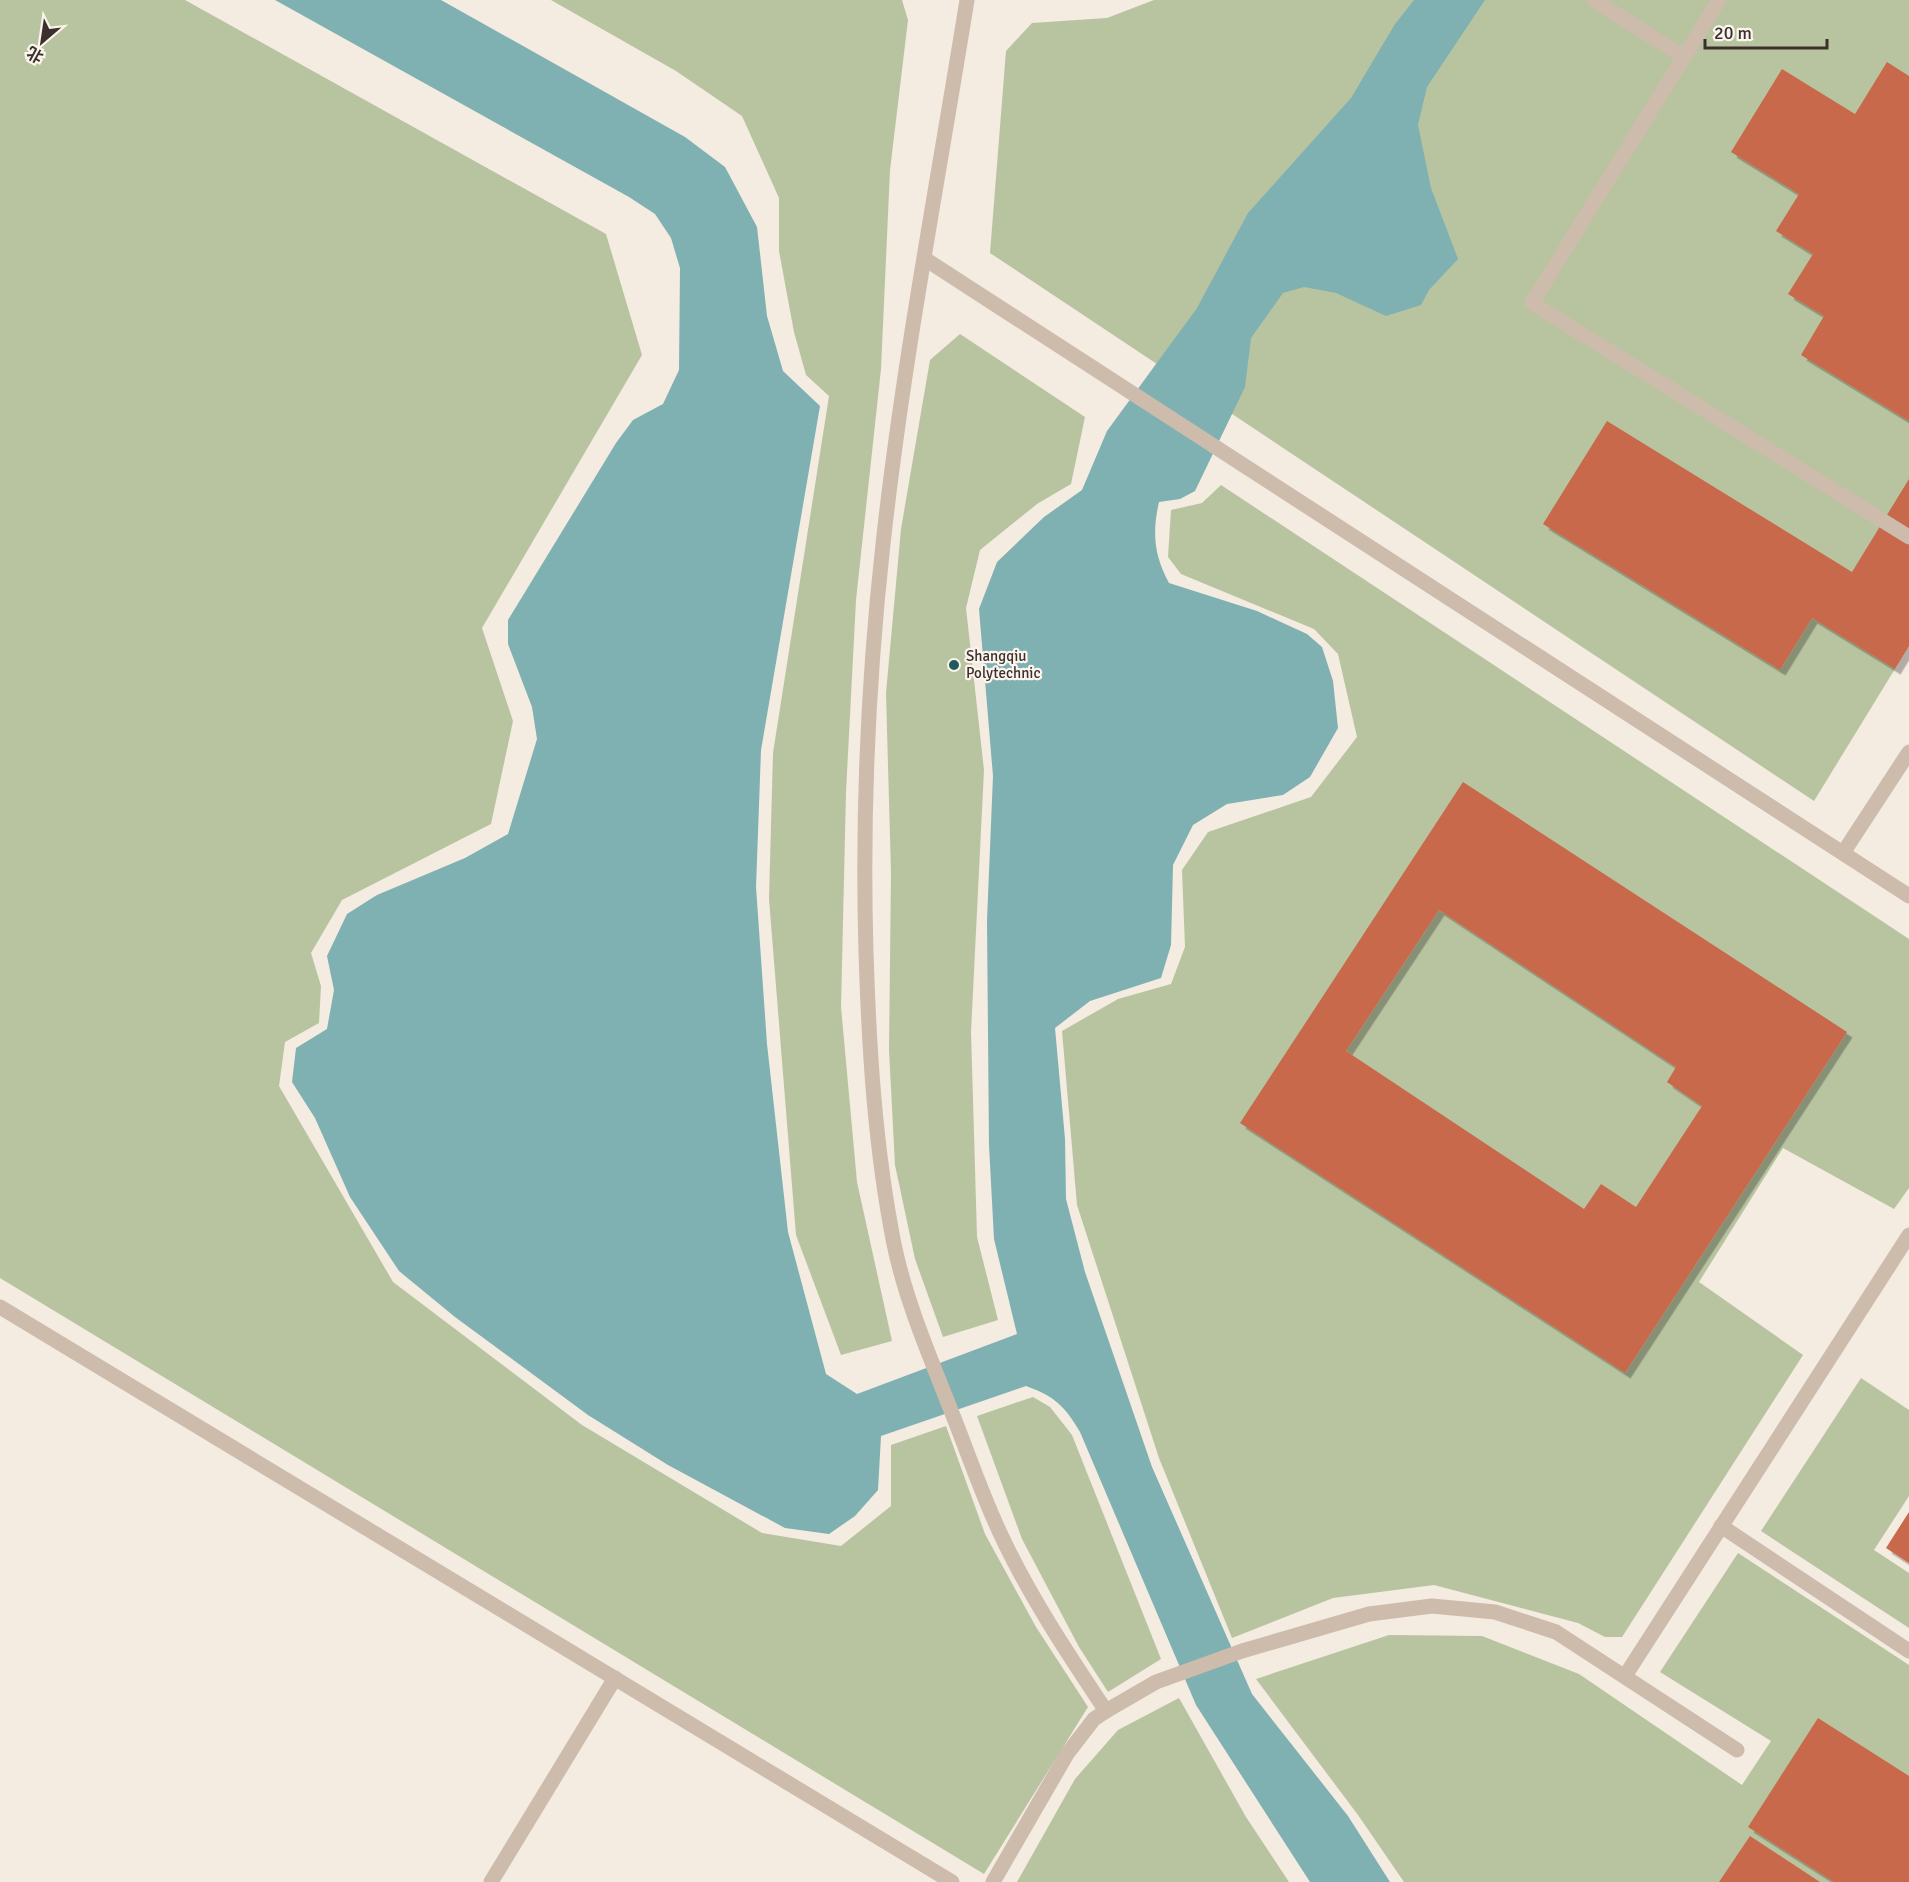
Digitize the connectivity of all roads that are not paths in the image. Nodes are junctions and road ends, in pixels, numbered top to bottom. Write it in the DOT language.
graph roads {
  1 [pos="967,0"];
  2 [pos="1594,0"];
  3 [pos="1719,0"];
  4 [pos="1684,57"];
  5 [pos="925,259"];
  6 [pos="1909,537"];
  7 [pos="1909,752"];
  8 [pos="1843,853"];
  9 [pos="1909,896"];
  10 [pos="1909,1235"];
  11 [pos="0,1307"];
  12 [pos="1721,1527"];
  13 [pos="1909,1651"];
  14 [pos="1625,1676"];
  15 [pos="615,1678"];
  16 [pos="1106,1711"];
  17 [pos="1737,1750"];
  18 [pos="491,1882"];
  19 [pos="952,1882"];
  20 [pos="993,1882"];
  1 -- 5 [label="lane"];
  2 -- 4 [label="lane"];
  3 -- 4 [label="lane"];
  4 -- 6 [label="lane"];
  5 -- 8 [label="lane"];
  5 -- 16 [label="lane"];
  7 -- 8 [label="lane"];
  8 -- 9 [label="lane"];
  10 -- 12 [label="lane"];
  11 -- 15 [label="lane"];
  12 -- 13 [label="lane"];
  12 -- 14 [label="lane"];
  14 -- 16 [label="lane"];
  14 -- 17 [label="lane"];
  15 -- 18 [label="lane"];
  15 -- 19 [label="lane"];
  16 -- 20 [label="lane"];
}
